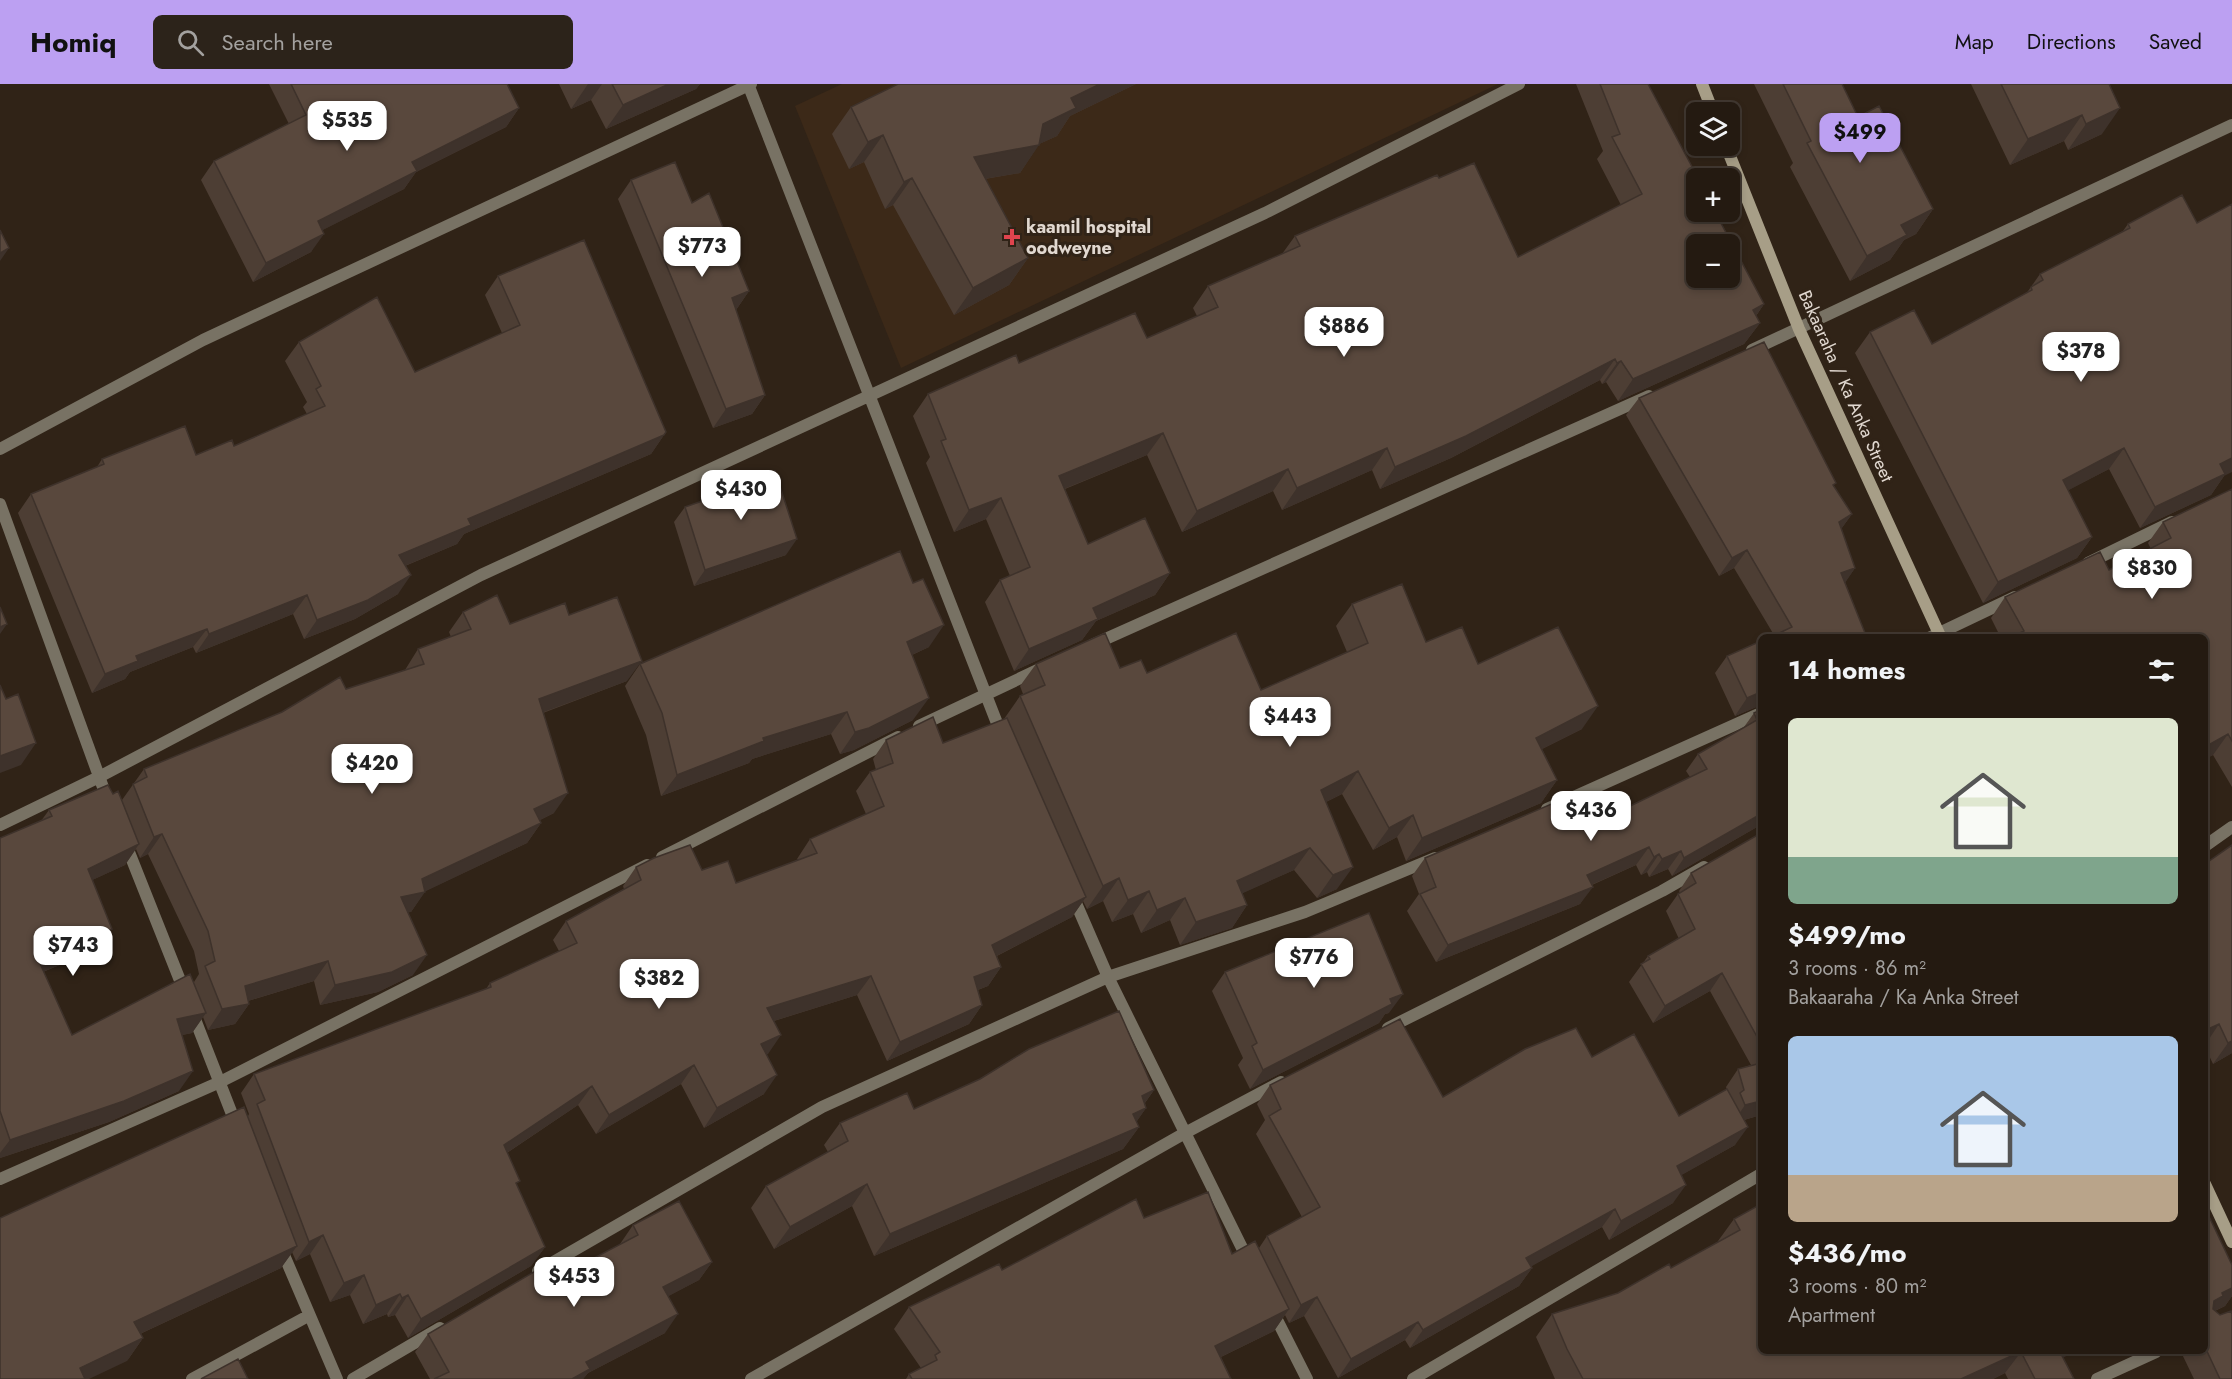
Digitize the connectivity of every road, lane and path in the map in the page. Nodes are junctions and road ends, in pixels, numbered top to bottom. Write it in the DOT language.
graph roads {
  1 [pos="749,84"];
  2 [pos="1519,84"];
  3 [pos="1702,84"];
  4 [pos="1709,102"];
  5 [pos="2232,125"];
  6 [pos="1730,156"];
  7 [pos="1798,329"];
  8 [pos="1744,354"];
  9 [pos="1657,392"];
  10 [pos="869,395"];
  11 [pos="0,449"];
  12 [pos="0,504"];
  13 [pos="2189,515"];
  14 [pos="2080,566"];
  15 [pos="2026,592"];
  16 [pos="1936,634"];
  17 [pos="1941,634"];
  18 [pos="1081,650"];
  19 [pos="1059,660"];
  20 [pos="983,694"];
  21 [pos="1758,714"];
  22 [pos="1007,748"];
  23 [pos="99,777"];
  24 [pos="112,810"];
  25 [pos="1540,813"];
  26 [pos="0,825"];
  27 [pos="2232,827"];
  28 [pos="121,831"];
  29 [pos="2208,844"];
  30 [pos="1444,854"];
  31 [pos="1712,863"];
  32 [pos="1065,879"];
  33 [pos="1108,977"];
  34 [pos="1379,1033"];
  35 [pos="1295,1074"];
  36 [pos="220,1082"];
  37 [pos="1185,1133"];
  38 [pos="240,1137"];
  39 [pos="1758,1176"];
  40 [pos="0,1179"];
  41 [pos="2208,1190"];
  42 [pos="276,1236"];
  43 [pos="2232,1242"];
  44 [pos="1254,1272"];
  45 [pos="526,1278"];
  46 [pos="1264,1293"];
  47 [pos="308,1316"];
  48 [pos="455,1320"];
  49 [pos="2152,1354"];
  50 [pos="192,1379"];
  51 [pos="337,1379"];
  52 [pos="353,1379"];
  53 [pos="751,1379"];
  54 [pos="1307,1379"];
  55 [pos="1413,1379"];
  56 [pos="2097,1379"];
  1 -- 10 [label="street"];
  1 -- 11 [label="street"];
  2 -- 10 [label="street"];
  3 -- 4 [label="street"];
  5 -- 7 [label="street"];
  6 -- 7 [label="street, Bakaaraha / Ka Anka Street"];
  7 -- 8 [label="street"];
  7 -- 16 [label="street, Bakaaraha / Ka Anka Street"];
  9 -- 18 [label="street"];
  10 -- 20 [label="street"];
  10 -- 23 [label="street"];
  12 -- 23 [label="street"];
  13 -- 14 [label="street"];
  15 -- 17 [label="street"];
  19 -- 20 [label="street"];
  20 -- 22 [label="street"];
  20 -- 36 [label="street"];
  21 -- 25 [label="street"];
  23 -- 24 [label="street"];
  23 -- 26 [label="street"];
  27 -- 29 [label="street"];
  28 -- 36 [label="street"];
  30 -- 33 [label="street"];
  31 -- 34 [label="street"];
  32 -- 33 [label="street"];
  33 -- 37 [label="street"];
  33 -- 45 [label="street"];
  35 -- 37 [label="street"];
  36 -- 38 [label="street"];
  36 -- 40 [label="street"];
  37 -- 44 [label="street"];
  37 -- 53 [label="street"];
  39 -- 55 [label="street"];
  41 -- 43 [label="street"];
  42 -- 47 [label="street"];
  46 -- 54 [label="street"];
  47 -- 50 [label="street"];
  47 -- 51 [label="street"];
  48 -- 52 [label="street"];
  49 -- 56 [label="street"];
}
